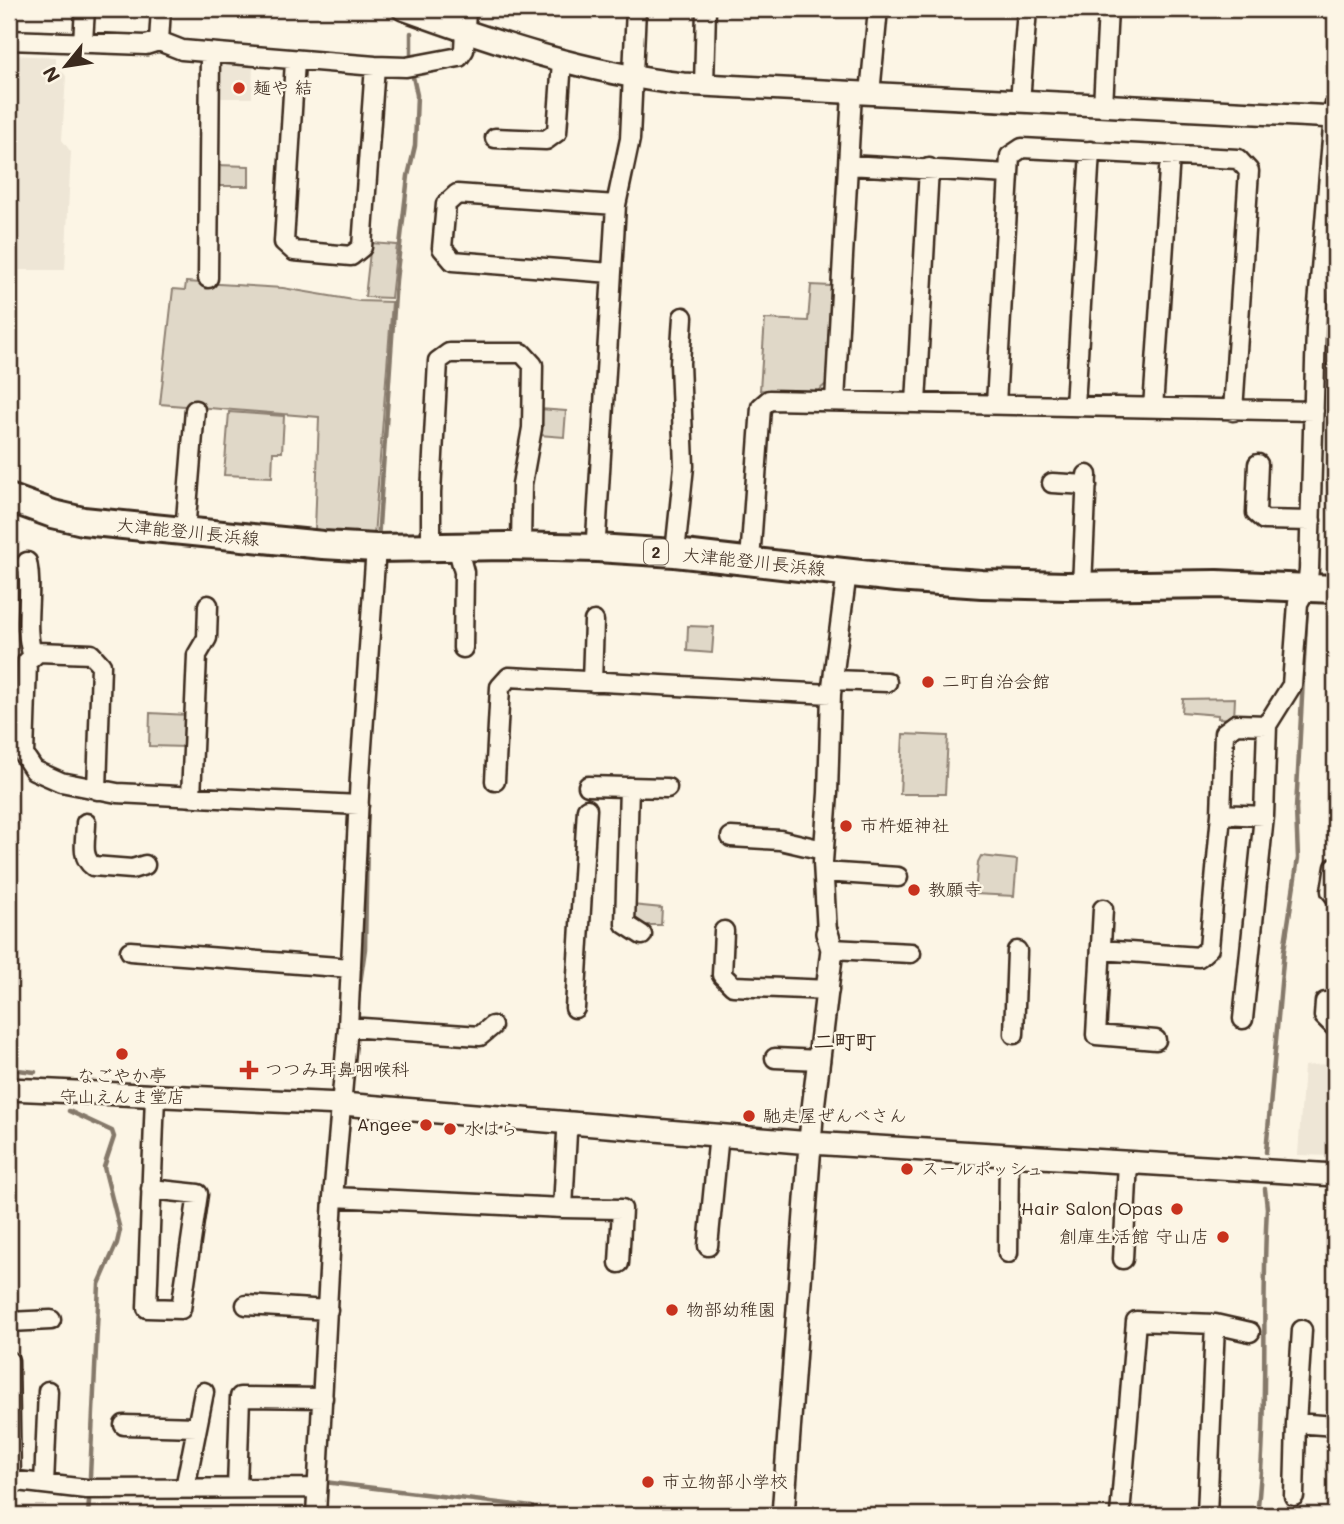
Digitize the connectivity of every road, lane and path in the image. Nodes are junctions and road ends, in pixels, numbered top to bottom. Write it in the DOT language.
graph roads {
  1 [pos="85,9"];
  2 [pos="161,9"];
  3 [pos="403,9"];
  4 [pos="467,9"];
  5 [pos="636,9"];
  6 [pos="706,9"];
  7 [pos="878,9"];
  8 [pos="1027,9"];
  9 [pos="1108,9"];
  10 [pos="466,32"];
  11 [pos="9,40"];
  12 [pos="159,41"];
  13 [pos="83,42"];
  14 [pos="210,53"];
  15 [pos="295,61"];
  16 [pos="562,61"];
  17 [pos="375,66"];
  18 [pos="634,79"];
  19 [pos="704,85"];
  20 [pos="861,93"];
  21 [pos="1020,102"];
  22 [pos="1103,106"];
  23 [pos="1335,113"];
  24 [pos="495,138"];
  25 [pos="1090,151"];
  26 [pos="1170,155"];
  27 [pos="848,165"];
  28 [pos="929,168"];
  29 [pos="1009,174"];
  30 [pos="616,205"];
  31 [pos="611,273"];
  32 [pos="208,278"];
  33 [pos="683,317"];
  34 [pos="835,401"];
  35 [pos="916,403"];
  36 [pos="996,404"];
  37 [pos="1075,406"];
  38 [pos="1153,408"];
  39 [pos="195,410"];
  40 [pos="1233,411"];
  41 [pos="1314,411"];
  42 [pos="1258,464"];
  43 [pos="1052,483"];
  44 [pos="9,498"];
  45 [pos="1311,521"];
  46 [pos="185,532"];
  47 [pos="457,546"];
  48 [pos="521,546"];
  49 [pos="430,547"];
  50 [pos="376,548"];
  51 [pos="597,548"];
  52 [pos="675,553"];
  53 [pos="750,561"];
  54 [pos="27,562"];
  55 [pos="848,572"];
  56 [pos="1082,586"];
  57 [pos="1307,587"];
  58 [pos="1335,589"];
  59 [pos="208,605"];
  60 [pos="594,621"];
  61 [pos="463,648"];
  62 [pos="33,656"];
  63 [pos="592,682"];
  64 [pos="887,682"];
  65 [pos="832,687"];
  66 [pos="1267,725"];
  67 [pos="495,781"];
  68 [pos="588,786"];
  69 [pos="629,788"];
  70 [pos="667,788"];
  71 [pos="97,790"];
  72 [pos="191,797"];
  73 [pos="359,805"];
  74 [pos="587,809"];
  75 [pos="1221,814"];
  76 [pos="1264,816"];
  77 [pos="86,824"];
  78 [pos="731,837"];
  79 [pos="823,850"];
  80 [pos="145,865"];
  81 [pos="1335,867"];
  82 [pos="824,872"];
  83 [pos="898,877"];
  84 [pos="1335,896"];
  85 [pos="1103,909"];
  86 [pos="724,931"];
  87 [pos="642,935"];
  88 [pos="829,941"];
  89 [pos="1101,950"];
  90 [pos="130,951"];
  91 [pos="1017,951"];
  92 [pos="911,953"];
  93 [pos="351,968"];
  94 [pos="829,990"];
  95 [pos="1325,1002"];
  96 [pos="575,1008"];
  97 [pos="1243,1019"];
  98 [pos="492,1026"];
  99 [pos="348,1027"];
  100 [pos="1335,1027"];
  101 [pos="1014,1034"];
  102 [pos="1156,1040"];
  103 [pos="775,1058"];
  104 [pos="820,1060"];
  105 [pos="9,1090"];
  106 [pos="155,1096"];
  107 [pos="342,1104"];
  108 [pos="573,1122"];
  109 [pos="719,1135"];
  110 [pos="811,1143"];
  111 [pos="1009,1155"];
  112 [pos="1128,1163"];
  113 [pos="1335,1175"];
  114 [pos="151,1189"];
  115 [pos="338,1197"];
  116 [pos="563,1208"];
  117 [pos="708,1246"];
  118 [pos="1008,1253"];
  119 [pos="1123,1259"];
  120 [pos="618,1263"];
  121 [pos="246,1305"];
  122 [pos="328,1310"];
  123 [pos="51,1320"];
  124 [pos="9,1322"];
  125 [pos="1215,1324"];
  126 [pos="1303,1330"];
  127 [pos="1250,1332"];
  128 [pos="9,1361"];
  129 [pos="48,1391"];
  130 [pos="204,1392"];
  131 [pos="323,1398"];
  132 [pos="1296,1423"];
  133 [pos="124,1425"];
  134 [pos="1335,1426"];
  135 [pos="197,1427"];
  136 [pos="10,1480"];
  137 [pos="44,1484"];
  138 [pos="185,1488"];
  139 [pos="237,1488"];
  140 [pos="317,1488"];
  141 [pos="1294,1496"];
  142 [pos="316,1515"];
  143 [pos="783,1515"];
  144 [pos="1119,1515"];
  145 [pos="1207,1515"];
  1 -- 13 [label="street"];
  2 -- 12 [label="street"];
  3 -- 10 [label="street"];
  4 -- 10 [label="street"];
  5 -- 18 [label="street"];
  6 -- 19 [label="street"];
  7 -- 20 [label="street"];
  8 -- 21 [label="street"];
  9 -- 22 [label="street"];
  10 -- 16 [label="street"];
  10 -- 17 [label="street"];
  11 -- 13 [label="street"];
  12 -- 13 [label="street"];
  12 -- 14 [label="street"];
  14 -- 15 [label="street"];
  14 -- 32 [label="street"];
  15 -- 17 [label="street"];
  15 -- 17 [label="street"];
  16 -- 18 [label="street"];
  16 -- 24 [label="street"];
  18 -- 19 [label="street"];
  18 -- 30 [label="street"];
  19 -- 20 [label="street"];
  20 -- 21 [label="street"];
  20 -- 27 [label="street"];
  21 -- 22 [label="street"];
  22 -- 23 [label="street"];
  23 -- 41 [label="street"];
  25 -- 26 [label="street"];
  25 -- 29 [label="street"];
  25 -- 37 [label="street"];
  26 -- 38 [label="street"];
  26 -- 40 [label="street"];
  27 -- 28 [label="street"];
  27 -- 34 [label="street"];
  28 -- 29 [label="street"];
  28 -- 35 [label="street"];
  29 -- 36 [label="street"];
  30 -- 31 [label="street"];
  30 -- 31 [label="street"];
  31 -- 51 [label="street"];
  33 -- 52 [label="street"];
  34 -- 35 [label="street"];
  34 -- 53 [label="street"];
  35 -- 36 [label="street"];
  36 -- 37 [label="street"];
  37 -- 38 [label="street"];
  38 -- 40 [label="street"];
  39 -- 46 [label="street"];
  40 -- 41 [label="street"];
  41 -- 45 [label="street"];
  42 -- 45 [label="street"];
  43 -- 56 [label="street"];
  44 -- 46 [label="main road, 大津能登川長浜線 / 2"];
  45 -- 57 [label="street"];
  46 -- 50 [label="main road, 大津能登川長浜線 / 2"];
  47 -- 48 [label="main road, 大津能登川長浜線 / 2"];
  47 -- 49 [label="main road, 大津能登川長浜線 / 2"];
  47 -- 61 [label="street"];
  48 -- 49 [label="street"];
  48 -- 51 [label="main road, 大津能登川長浜線 / 2"];
  49 -- 50 [label="main road, 大津能登川長浜線 / 2"];
  50 -- 73 [label="street"];
  51 -- 52 [label="main road, 大津能登川長浜線 / 2"];
  52 -- 53 [label="main road, 大津能登川長浜線 / 2"];
  53 -- 55 [label="main road, 大津能登川長浜線 / 2"];
  54 -- 62 [label="street"];
  55 -- 56 [label="main road, 大津能登川長浜線 / 2"];
  55 -- 65 [label="street"];
  56 -- 57 [label="main road, 大津能登川長浜線 / 2"];
  57 -- 58 [label="main road, 大津能登川長浜線 / 2"];
  57 -- 66 [label="street"];
  59 -- 72 [label="street"];
  60 -- 63 [label="street"];
  62 -- 71 [label="street"];
  62 -- 71 [label="street"];
  63 -- 65 [label="street"];
  63 -- 67 [label="street"];
  64 -- 65 [label="street"];
  65 -- 79 [label="street"];
  66 -- 75 [label="street"];
  66 -- 76 [label="street"];
  68 -- 69 [label="street"];
  69 -- 70 [label="street"];
  69 -- 87 [label="street"];
  71 -- 72 [label="street"];
  72 -- 73 [label="street"];
  73 -- 93 [label="street"];
  74 -- 96 [label="street"];
  75 -- 76 [label="street"];
  75 -- 89 [label="street"];
  76 -- 97 [label="street"];
  77 -- 80 [label="street"];
  78 -- 79 [label="street"];
  79 -- 82 [label="street"];
  81 -- 84 [label="street"];
  82 -- 83 [label="street"];
  82 -- 88 [label="street"];
  85 -- 89 [label="street"];
  86 -- 94 [label="street"];
  88 -- 92 [label="street"];
  88 -- 94 [label="street"];
  89 -- 102 [label="street"];
  90 -- 93 [label="street"];
  91 -- 101 [label="street"];
  93 -- 99 [label="street"];
  94 -- 104 [label="street"];
  95 -- 100 [label="street"];
  98 -- 99 [label="street"];
  99 -- 107 [label="street"];
  103 -- 104 [label="street"];
  104 -- 110 [label="street"];
  105 -- 106 [label="street"];
  106 -- 107 [label="street"];
  106 -- 114 [label="street"];
  107 -- 108 [label="street"];
  107 -- 115 [label="street"];
  108 -- 109 [label="street"];
  108 -- 116 [label="street"];
  109 -- 110 [label="street"];
  109 -- 117 [label="street"];
  110 -- 111 [label="street"];
  110 -- 143 [label="street"];
  111 -- 112 [label="street"];
  111 -- 118 [label="street"];
  112 -- 113 [label="street"];
  112 -- 119 [label="street"];
  114 -- 114 [label="street"];
  115 -- 116 [label="street"];
  115 -- 122 [label="street"];
  116 -- 120 [label="street"];
  121 -- 122 [label="street"];
  122 -- 131 [label="street"];
  123 -- 124 [label="street"];
  125 -- 127 [label="street"];
  125 -- 144 [label="street"];
  125 -- 145 [label="street"];
  126 -- 132 [label="street"];
  128 -- 136 [label="street"];
  129 -- 137 [label="street"];
  130 -- 135 [label="street"];
  131 -- 139 [label="street"];
  131 -- 140 [label="street"];
  132 -- 134 [label="street"];
  132 -- 141 [label="street"];
  133 -- 135 [label="street"];
  135 -- 138 [label="street"];
  136 -- 137 [label="street"];
  137 -- 138 [label="street"];
  138 -- 139 [label="street"];
  139 -- 140 [label="street"];
  140 -- 142 [label="street"];
}
